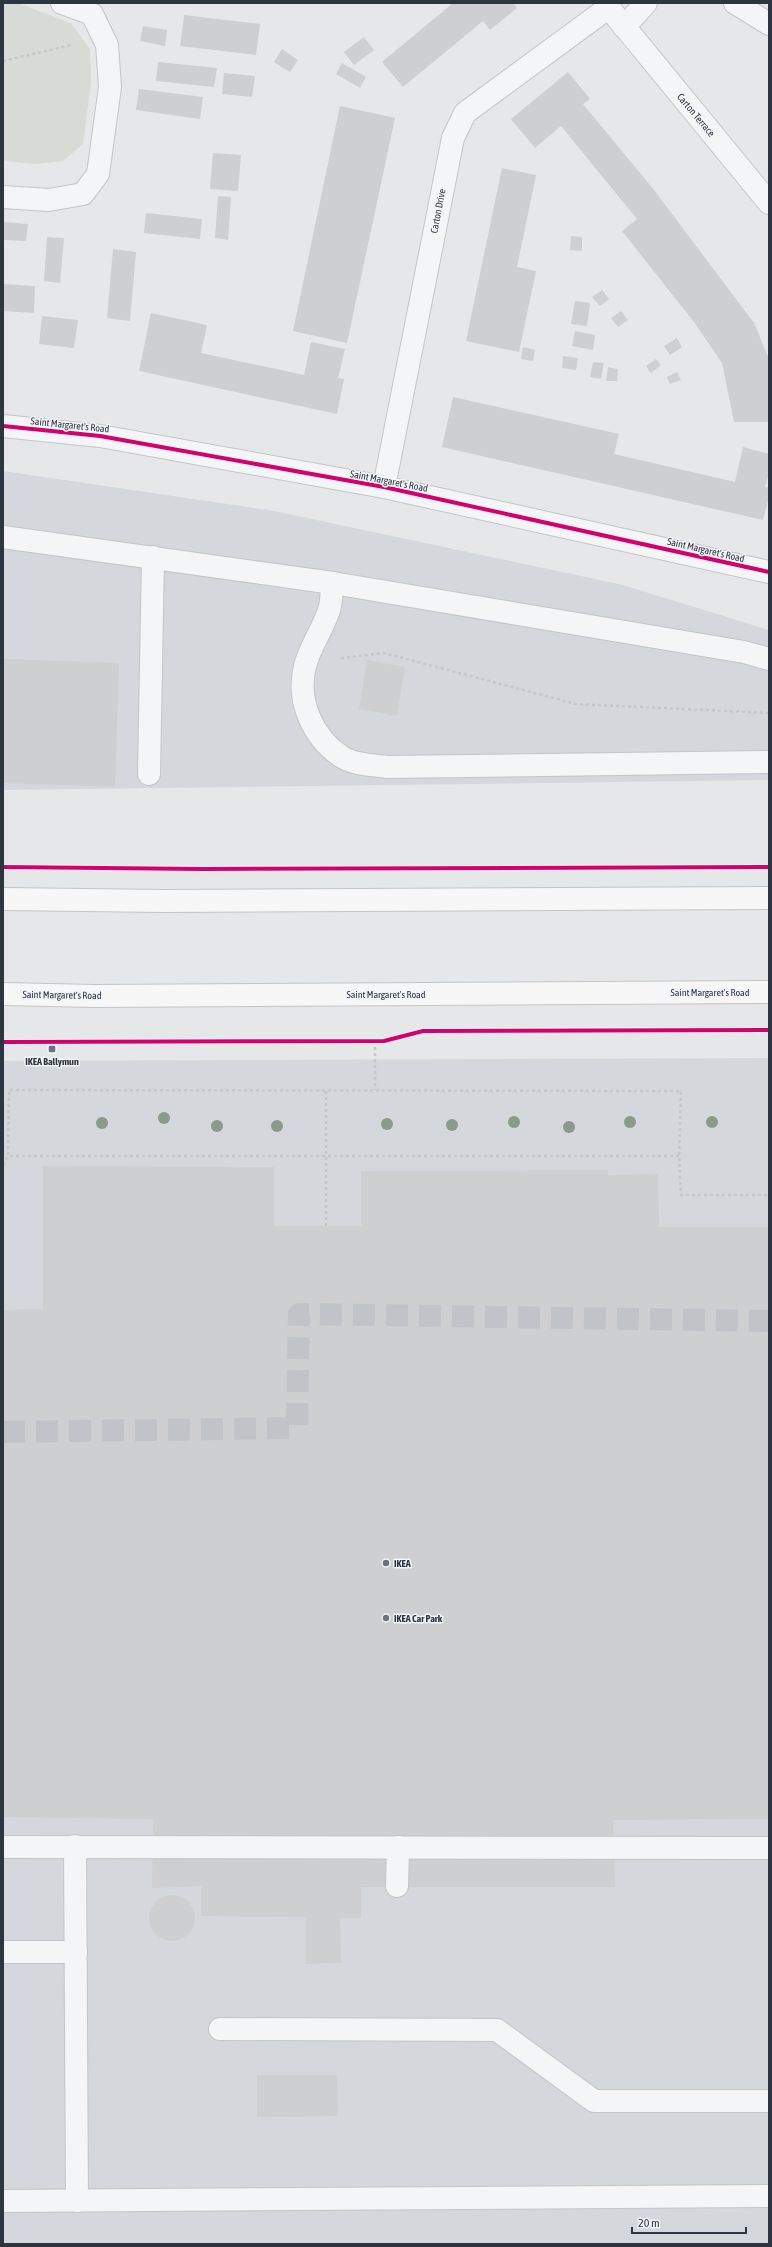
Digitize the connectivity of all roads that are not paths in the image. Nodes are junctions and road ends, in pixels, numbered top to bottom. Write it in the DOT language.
graph roads {
  1 [pos="62,3"];
  2 [pos="646,3"];
  3 [pos="735,3"];
  4 [pos="607,5"];
  5 [pos="769,24"];
  6 [pos="624,27"];
  7 [pos="3,197"];
  8 [pos="769,203"];
  9 [pos="3,426"];
  10 [pos="384,487"];
  11 [pos="3,537"];
  12 [pos="153,557"];
  13 [pos="769,572"];
  14 [pos="332,583"];
  15 [pos="769,659"];
  16 [pos="769,762"];
  17 [pos="149,774"];
  18 [pos="769,898"];
  19 [pos="3,899"];
  20 [pos="769,992"];
  21 [pos="3,994"];
  22 [pos="75,1846"];
  23 [pos="3,1847"];
  24 [pos="398,1847"];
  25 [pos="769,1848"];
  26 [pos="396,1886"];
  27 [pos="3,1952"];
  28 [pos="76,1952"];
  29 [pos="220,2029"];
  30 [pos="769,2101"];
  31 [pos="769,2196"];
  32 [pos="3,2201"];
  33 [pos="77,2202"];
  1 -- 7 [label="street"];
  2 -- 6 [label="street"];
  3 -- 5 [label="street"];
  4 -- 6 [label="street, Carton Terrace"];
  4 -- 10 [label="street, Carton Drive"];
  6 -- 8 [label="street, Carton Terrace"];
  9 -- 10 [label="street, Saint Margaret's Road"];
  10 -- 13 [label="street, Saint Margaret's Road"];
  11 -- 12 [label="street"];
  12 -- 14 [label="street"];
  12 -- 17 [label="street"];
  14 -- 15 [label="street"];
  14 -- 16 [label="street"];
  18 -- 19 [label="main road"];
  20 -- 21 [label="main road, Saint Margaret's Road"];
  22 -- 23 [label="street"];
  22 -- 24 [label="street"];
  22 -- 28 [label="street"];
  24 -- 25 [label="street"];
  24 -- 26 [label="street"];
  27 -- 28 [label="street"];
  28 -- 33 [label="street"];
  29 -- 30 [label="street"];
  31 -- 33 [label="street"];
  32 -- 33 [label="street"];
}
